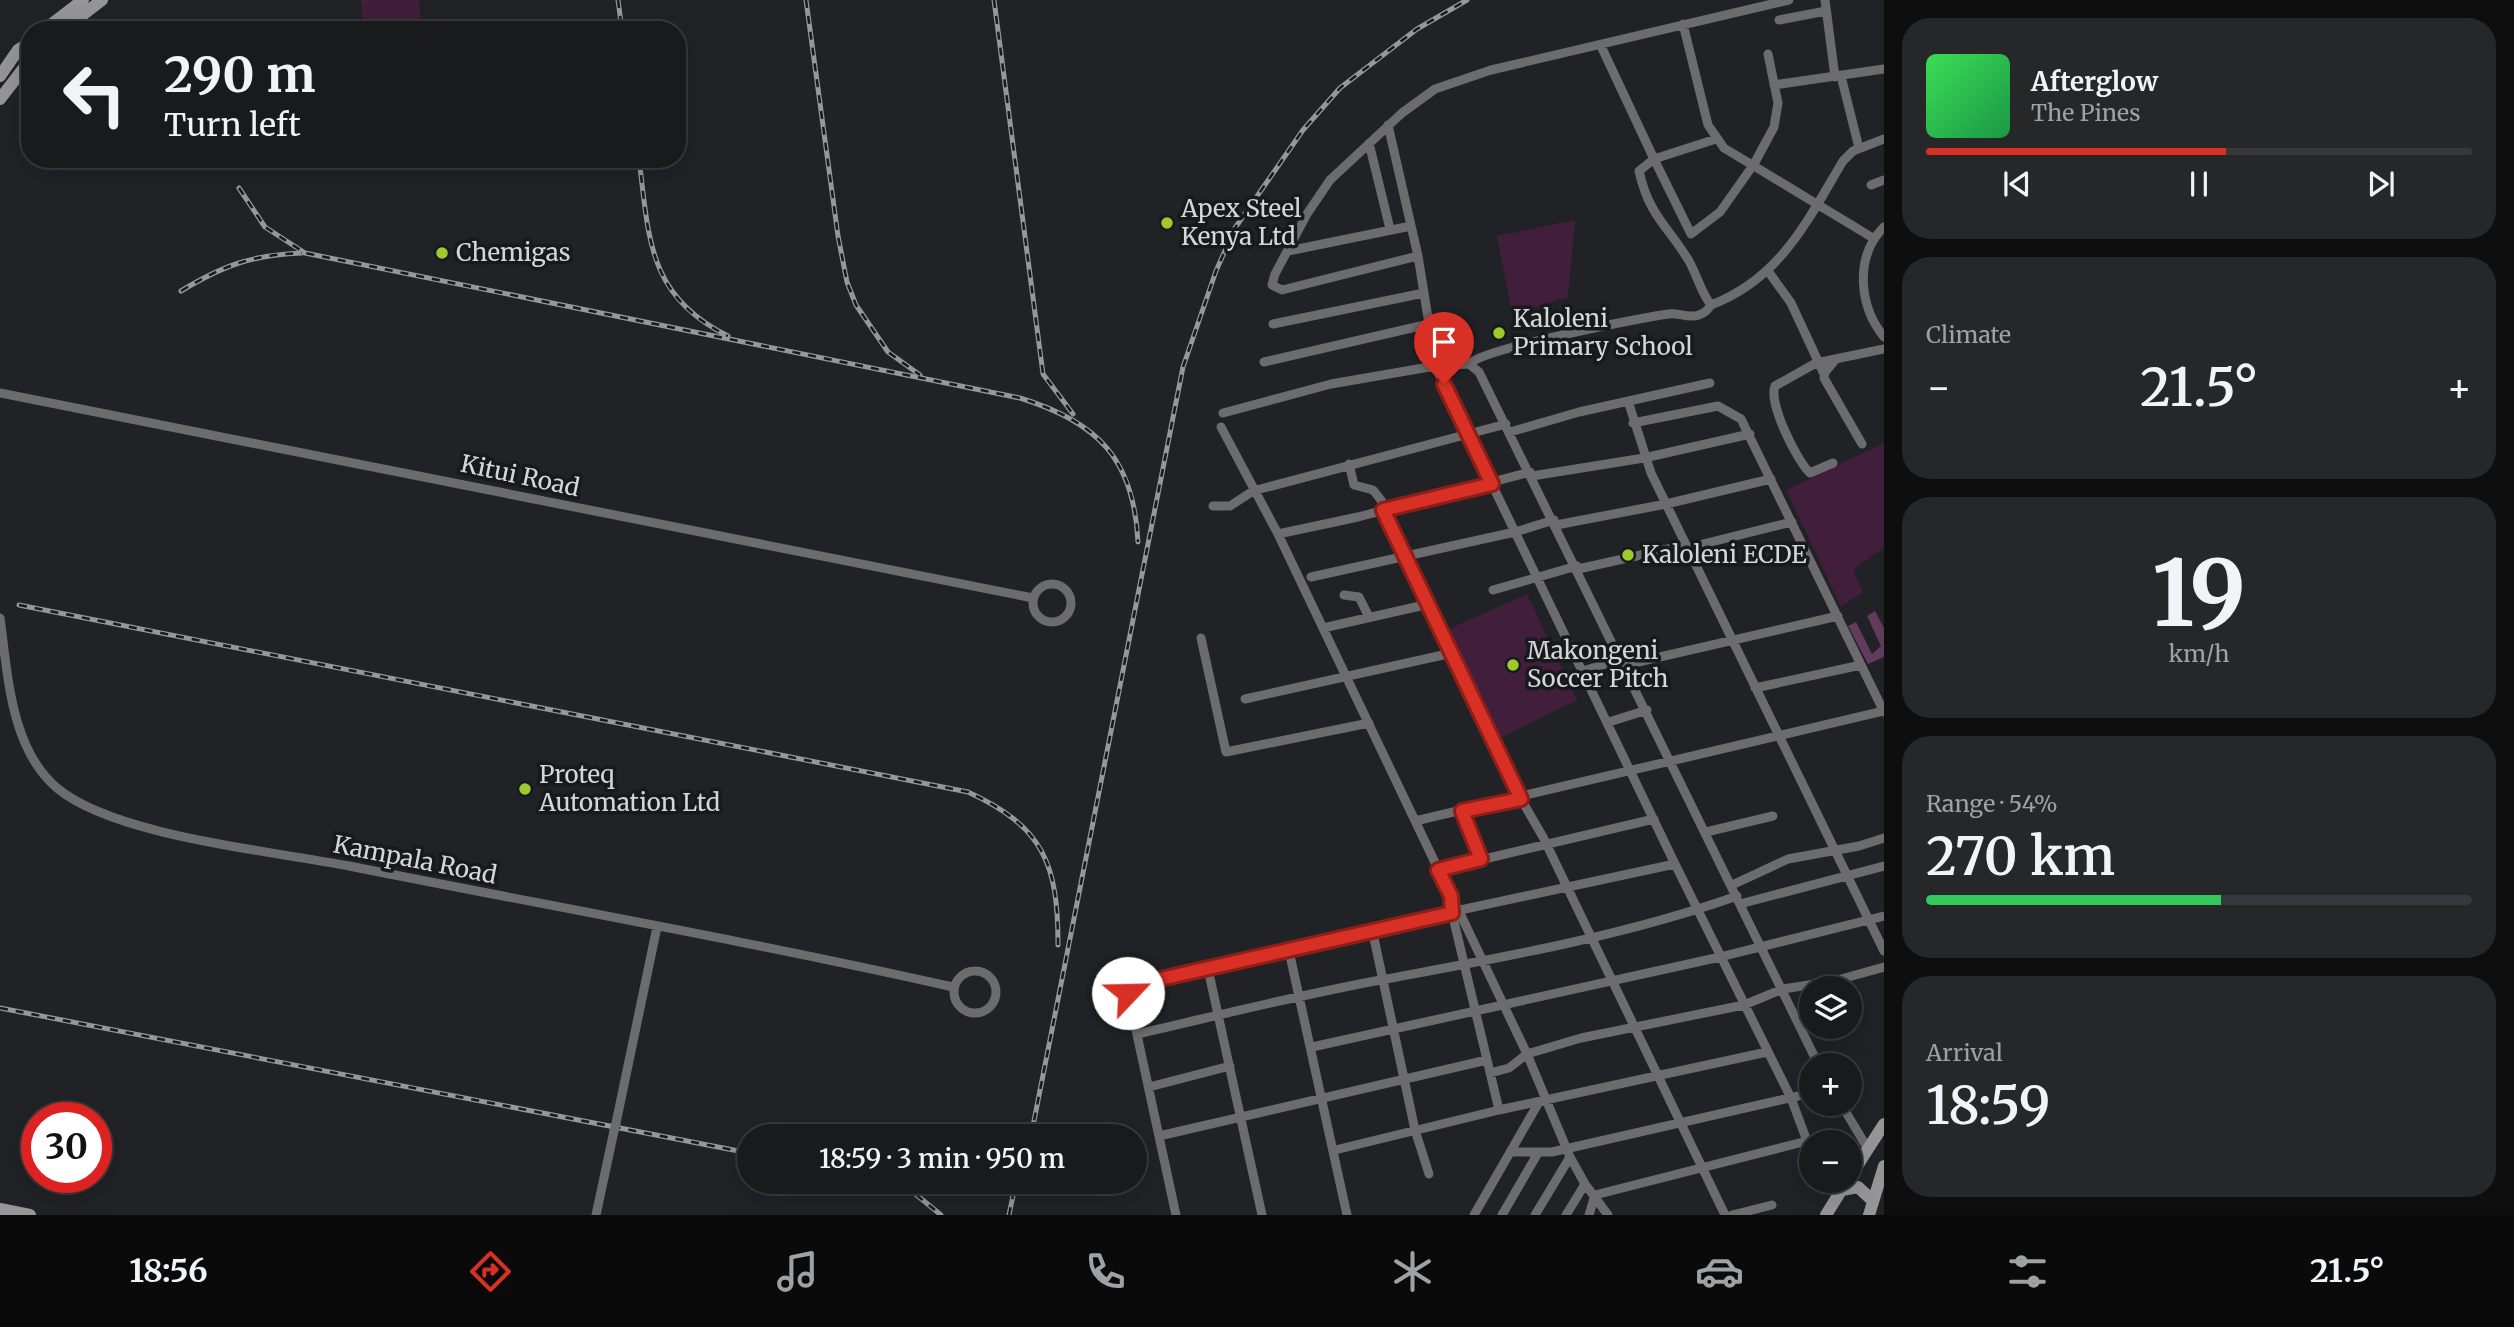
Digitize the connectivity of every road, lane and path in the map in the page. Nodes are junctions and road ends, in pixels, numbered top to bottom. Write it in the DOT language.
graph roads {
  1 [pos="83,0"];
  2 [pos="102,0"];
  3 [pos="1789,0"];
  4 [pos="1825,0"];
  5 [pos="1826,11"];
  6 [pos="1779,20"];
  7 [pos="56,21"];
  8 [pos="75,21"];
  9 [pos="1683,24"];
  10 [pos="1601,46"];
  11 [pos="21,48"];
  12 [pos="1768,54"];
  13 [pos="1884,69"];
  14 [pos="21,72"];
  15 [pos="0,76"];
  16 [pos="1838,76"];
  17 [pos="1774,85"];
  18 [pos="0,99"];
  19 [pos="1388,125"];
  20 [pos="1716,139"];
  21 [pos="1884,139"];
  22 [pos="1369,143"];
  23 [pos="1859,148"];
  24 [pos="1654,159"];
  25 [pos="1754,164"];
  26 [pos="1884,180"];
  27 [pos="1871,185"];
  28 [pos="1817,204"];
  29 [pos="1410,226"];
  30 [pos="1884,227"];
  31 [pos="1390,229"];
  32 [pos="1873,238"];
  33 [pos="1288,251"];
  34 [pos="1418,256"];
  35 [pos="1768,271"];
  36 [pos="1424,293"];
  37 [pos="1711,305"];
  38 [pos="1273,324"];
  39 [pos="1429,324"];
  40 [pos="1884,337"];
  41 [pos="1884,349"];
  42 [pos="1836,359"];
  43 [pos="1264,362"];
  44 [pos="1469,363"];
  45 [pos="1816,363"];
  46 [pos="1439,365"];
  47 [pos="1824,374"];
  48 [pos="1710,383"];
  49 [pos="0,393"];
  50 [pos="1628,401"];
  51 [pos="1223,413"];
  52 [pos="1633,423"];
  53 [pos="1221,427"];
  54 [pos="1508,428"];
  55 [pos="1750,434"];
  56 [pos="1469,436"];
  57 [pos="1862,443"];
  58 [pos="1644,458"];
  59 [pos="1833,463"];
  60 [pos="1349,464"];
  61 [pos="1531,474"];
  62 [pos="1771,479"];
  63 [pos="1492,484"];
  64 [pos="1253,491"];
  65 [pos="1666,504"];
  66 [pos="1213,506"];
  67 [pos="1383,510"];
  68 [pos="1555,522"];
  69 [pos="1792,522"];
  70 [pos="1515,532"];
  71 [pos="1278,534"];
  72 [pos="1687,547"];
  73 [pos="1406,555"];
  74 [pos="1577,568"];
  75 [pos="1311,577"];
  76 [pos="1537,580"];
  77 [pos="1493,590"];
  78 [pos="1344,595"];
  79 [pos="1033,598"];
  80 [pos="1429,604"];
  81 [pos="1838,616"];
  82 [pos="1369,617"];
  83 [pos="0,618"];
  84 [pos="1323,628"];
  85 [pos="1200,638"];
  86 [pos="1732,641"];
  87 [pos="1452,653"];
  88 [pos="1623,662"];
  89 [pos="1861,665"];
  90 [pos="1583,671"];
  91 [pos="1347,677"];
  92 [pos="1755,688"];
  93 [pos="1245,699"];
  94 [pos="1647,710"];
  95 [pos="1884,711"];
  96 [pos="1609,722"];
  97 [pos="1369,723"];
  98 [pos="1777,734"];
  99 [pos="1670,759"];
  100 [pos="1631,770"];
  101 [pos="1521,799"];
  102 [pos="1462,811"];
  103 [pos="1773,816"];
  104 [pos="1654,820"];
  105 [pos="1415,821"];
  106 [pos="1706,832"];
  107 [pos="1884,838"];
  108 [pos="1546,842"];
  109 [pos="1837,849"];
  110 [pos="1481,859"];
  111 [pos="1675,864"];
  112 [pos="1884,866"];
  113 [pos="1438,870"];
  114 [pos="1847,873"];
  115 [pos="1732,886"];
  116 [pos="1567,888"];
  117 [pos="1739,900"];
  118 [pos="1698,910"];
  119 [pos="1456,912"];
  120 [pos="1884,916"];
  121 [pos="1867,919"];
  122 [pos="657,927"];
  123 [pos="1372,929"];
  124 [pos="1591,937"];
  125 [pos="1760,946"];
  126 [pos="1289,951"];
  127 [pos="1884,951"];
  128 [pos="1720,957"];
  129 [pos="1484,961"];
  130 [pos="1465,965"];
  131 [pos="1884,967"];
  132 [pos="1208,969"];
  133 [pos="1383,979"];
  134 [pos="1612,980"];
  135 [pos="953,987"];
  136 [pos="1783,989"];
  137 [pos="1301,998"];
  138 [pos="1504,1005"];
  139 [pos="1744,1005"];
  140 [pos="1476,1010"];
  141 [pos="1218,1015"];
  142 [pos="1635,1026"];
  143 [pos="1394,1029"];
  144 [pos="1137,1034"];
  145 [pos="1312,1046"];
  146 [pos="1767,1052"];
  147 [pos="1813,1053"];
  148 [pos="1527,1054"];
  149 [pos="1487,1060"];
  150 [pos="1230,1066"];
  151 [pos="1490,1073"];
  152 [pos="1658,1077"];
  153 [pos="1405,1079"];
  154 [pos="1149,1087"];
  155 [pos="1799,1096"];
  156 [pos="1323,1097"];
  157 [pos="1791,1098"];
  158 [pos="1543,1101"];
  159 [pos="1499,1110"];
  160 [pos="1241,1115"];
  161 [pos="1848,1116"];
  162 [pos="1680,1121"];
  163 [pos="1415,1130"];
  164 [pos="1882,1134"];
  165 [pos="1159,1136"];
  166 [pos="1868,1149"];
  167 [pos="1335,1150"];
  168 [pos="1510,1152"];
  169 [pos="1568,1152"];
  170 [pos="1538,1153"];
  171 [pos="1862,1158"];
  172 [pos="1702,1166"];
  173 [pos="1884,1166"];
  174 [pos="1429,1174"];
  175 [pos="1585,1184"];
  176 [pos="1862,1191"];
  177 [pos="1840,1193"];
  178 [pos="1595,1195"];
  179 [pos="1873,1201"];
  180 [pos="1772,1205"];
  181 [pos="0,1211"];
  182 [pos="7,1215"];
  183 [pos="30,1215"];
  184 [pos="596,1215"];
  185 [pos="1176,1215"];
  186 [pos="1262,1215"];
  187 [pos="1347,1215"];
  188 [pos="1474,1215"];
  189 [pos="1502,1215"];
  190 [pos="1535,1215"];
  191 [pos="1566,1215"];
  192 [pos="1589,1215"];
  193 [pos="1608,1215"];
  194 [pos="1725,1215"];
  195 [pos="1732,1215"];
  196 [pos="1826,1215"];
  197 [pos="1869,1215"];
  1 -- 7 [label="main road"];
  2 -- 8 [label="main road"];
  3 -- 9 [label="street"];
  4 -- 5 [label="street"];
  5 -- 6 [label="street"];
  5 -- 16 [label="street"];
  9 -- 10 [label="street"];
  9 -- 20 [label="street"];
  10 -- 19 [label="street"];
  10 -- 24 [label="street"];
  11 -- 15 [label="main road"];
  12 -- 17 [label="street"];
  13 -- 16 [label="street"];
  14 -- 18 [label="main road"];
  16 -- 17 [label="street"];
  16 -- 23 [label="street"];
  17 -- 25 [label="street"];
  19 -- 22 [label="street"];
  19 -- 29 [label="street"];
  20 -- 24 [label="street"];
  20 -- 25 [label="street"];
  21 -- 23 [label="street"];
  22 -- 31 [label="street"];
  22 -- 33 [label="street"];
  23 -- 28 [label="street"];
  24 -- 25 [label="street"];
  24 -- 37 [label="street"];
  25 -- 28 [label="street"];
  26 -- 27 [label="street"];
  28 -- 32 [label="street"];
  28 -- 35 [label="street"];
  29 -- 31 [label="street"];
  29 -- 34 [label="street"];
  30 -- 32 [label="street"];
  31 -- 33 [label="street"];
  32 -- 40 [label="street"];
  33 -- 34 [label="street"];
  34 -- 36 [label="street"];
  35 -- 37 [label="street"];
  35 -- 45 [label="street"];
  36 -- 38 [label="street"];
  36 -- 39 [label="street"];
  37 -- 44 [label="street"];
  39 -- 43 [label="street"];
  39 -- 46 [label="street"];
  41 -- 42 [label="street"];
  42 -- 45 [label="street"];
  42 -- 47 [label="street"];
  44 -- 46 [label="street"];
  44 -- 54 [label="street"];
  45 -- 47 [label="street"];
  45 -- 59 [label="street"];
  46 -- 51 [label="street"];
  46 -- 56 [label="street"];
  47 -- 57 [label="street"];
  48 -- 50 [label="street"];
  49 -- 79 [label="street, Kitui Road"];
  50 -- 52 [label="street"];
  50 -- 54 [label="street"];
  52 -- 55 [label="street"];
  52 -- 58 [label="street"];
  53 -- 64 [label="street"];
  54 -- 56 [label="street"];
  54 -- 61 [label="street"];
  55 -- 58 [label="street"];
  55 -- 62 [label="street"];
  56 -- 60 [label="street"];
  56 -- 63 [label="street"];
  58 -- 61 [label="street"];
  58 -- 65 [label="street"];
  60 -- 64 [label="street"];
  60 -- 67 [label="street"];
  61 -- 63 [label="street"];
  61 -- 68 [label="street"];
  62 -- 65 [label="street"];
  62 -- 69 [label="street"];
  63 -- 67 [label="street"];
  63 -- 70 [label="street"];
  64 -- 66 [label="street"];
  64 -- 71 [label="street"];
  65 -- 68 [label="street"];
  65 -- 72 [label="street"];
  67 -- 71 [label="street"];
  67 -- 73 [label="street"];
  68 -- 70 [label="street"];
  68 -- 74 [label="street"];
  69 -- 72 [label="street"];
  69 -- 81 [label="street"];
  70 -- 73 [label="street"];
  70 -- 76 [label="street"];
  71 -- 84 [label="street"];
  72 -- 74 [label="street"];
  72 -- 86 [label="street"];
  73 -- 75 [label="street"];
  73 -- 80 [label="street"];
  74 -- 76 [label="street"];
  74 -- 88 [label="street"];
  76 -- 77 [label="street"];
  76 -- 90 [label="street"];
  78 -- 82 [label="street"];
  79 -- 79 [label="street"];
  80 -- 82 [label="street"];
  80 -- 87 [label="street"];
  81 -- 86 [label="street"];
  81 -- 89 [label="street"];
  82 -- 84 [label="street"];
  83 -- 122 [label="street, Kampala Road"];
  84 -- 91 [label="street"];
  85 -- 97 [label="street"];
  86 -- 88 [label="street"];
  86 -- 92 [label="street"];
  87 -- 91 [label="street"];
  87 -- 101 [label="street"];
  88 -- 90 [label="street"];
  88 -- 94 [label="street"];
  89 -- 92 [label="street"];
  89 -- 95 [label="street"];
  90 -- 96 [label="street"];
  91 -- 93 [label="street"];
  91 -- 97 [label="street"];
  92 -- 98 [label="street"];
  94 -- 96 [label="street"];
  94 -- 99 [label="street"];
  95 -- 98 [label="street"];
  96 -- 100 [label="street"];
  97 -- 105 [label="street"];
  98 -- 99 [label="street"];
  98 -- 109 [label="street"];
  99 -- 100 [label="street"];
  99 -- 106 [label="street"];
  100 -- 101 [label="street"];
  100 -- 104 [label="street"];
  101 -- 102 [label="street"];
  101 -- 108 [label="street"];
  102 -- 105 [label="street"];
  102 -- 110 [label="street"];
  103 -- 106 [label="street"];
  104 -- 108 [label="street"];
  104 -- 111 [label="street"];
  105 -- 113 [label="street"];
  106 -- 115 [label="street"];
  107 -- 109 [label="street"];
  108 -- 110 [label="street"];
  108 -- 116 [label="street"];
  109 -- 114 [label="street"];
  109 -- 115 [label="street"];
  110 -- 113 [label="street"];
  111 -- 116 [label="street"];
  111 -- 118 [label="street"];
  112 -- 114 [label="street"];
  113 -- 119 [label="street"];
  114 -- 117 [label="street"];
  114 -- 121 [label="street"];
  115 -- 117 [label="street"];
  116 -- 119 [label="street"];
  116 -- 124 [label="street"];
  117 -- 118 [label="street"];
  117 -- 125 [label="street"];
  118 -- 124 [label="street"];
  118 -- 128 [label="street"];
  119 -- 123 [label="street"];
  119 -- 129 [label="street"];
  119 -- 130 [label="street"];
  120 -- 121 [label="street"];
  121 -- 125 [label="street"];
  121 -- 127 [label="street"];
  122 -- 135 [label="street, Kampala Road"];
  122 -- 184 [label="street"];
  123 -- 126 [label="street"];
  123 -- 133 [label="street"];
  124 -- 129 [label="street"];
  124 -- 134 [label="street"];
  125 -- 128 [label="street"];
  125 -- 136 [label="street"];
  126 -- 132 [label="street"];
  126 -- 137 [label="street"];
  128 -- 134 [label="street"];
  128 -- 139 [label="street"];
  129 -- 130 [label="street"];
  129 -- 138 [label="street"];
  130 -- 133 [label="street"];
  130 -- 140 [label="street"];
  131 -- 136 [label="street"];
  132 -- 141 [label="street"];
  132 -- 144 [label="street"];
  133 -- 137 [label="street"];
  133 -- 143 [label="street"];
  134 -- 138 [label="street"];
  134 -- 142 [label="street"];
  135 -- 135 [label="street"];
  136 -- 139 [label="street"];
  136 -- 147 [label="street"];
  137 -- 141 [label="street"];
  137 -- 145 [label="street"];
  138 -- 140 [label="street"];
  138 -- 148 [label="street"];
  139 -- 142 [label="street"];
  139 -- 146 [label="street"];
  140 -- 143 [label="street"];
  140 -- 149 [label="street"];
  141 -- 144 [label="street"];
  141 -- 150 [label="street"];
  142 -- 148 [label="street"];
  142 -- 152 [label="street"];
  143 -- 145 [label="street"];
  143 -- 153 [label="street"];
  144 -- 154 [label="street"];
  145 -- 156 [label="street"];
  146 -- 152 [label="street"];
  146 -- 157 [label="street"];
  148 -- 151 [label="street"];
  148 -- 158 [label="street"];
  149 -- 151 [label="street"];
  149 -- 153 [label="street"];
  150 -- 154 [label="street"];
  150 -- 160 [label="street"];
  151 -- 159 [label="street"];
  152 -- 158 [label="street"];
  152 -- 162 [label="street"];
  153 -- 156 [label="street"];
  153 -- 163 [label="street"];
  154 -- 165 [label="street"];
  155 -- 157 [label="street"];
  156 -- 160 [label="street"];
  156 -- 167 [label="street"];
  157 -- 162 [label="street"];
  157 -- 172 [label="street"];
  158 -- 159 [label="street"];
  158 -- 168 [label="street"];
  158 -- 169 [label="street"];
  159 -- 163 [label="street"];
  160 -- 165 [label="street"];
  160 -- 186 [label="street"];
  161 -- 166 [label="street"];
  162 -- 169 [label="street"];
  162 -- 172 [label="street"];
  163 -- 167 [label="street"];
  163 -- 174 [label="street"];
  164 -- 166 [label="main road"];
  165 -- 185 [label="street"];
  166 -- 171 [label="main road"];
  167 -- 187 [label="street"];
  168 -- 170 [label="street"];
  168 -- 188 [label="street"];
  169 -- 170 [label="street"];
  169 -- 175 [label="street"];
  169 -- 190 [label="street"];
  170 -- 189 [label="street"];
  172 -- 178 [label="street"];
  172 -- 194 [label="street"];
  173 -- 179 [label="main road"];
  175 -- 178 [label="street"];
  175 -- 191 [label="street"];
  176 -- 179 [label="main road"];
  177 -- 196 [label="main road"];
  178 -- 192 [label="street"];
  178 -- 193 [label="street"];
  179 -- 197 [label="main road"];
  180 -- 195 [label="street"];
  181 -- 182 [label="main road"];
  181 -- 183 [label="main road"];
}
